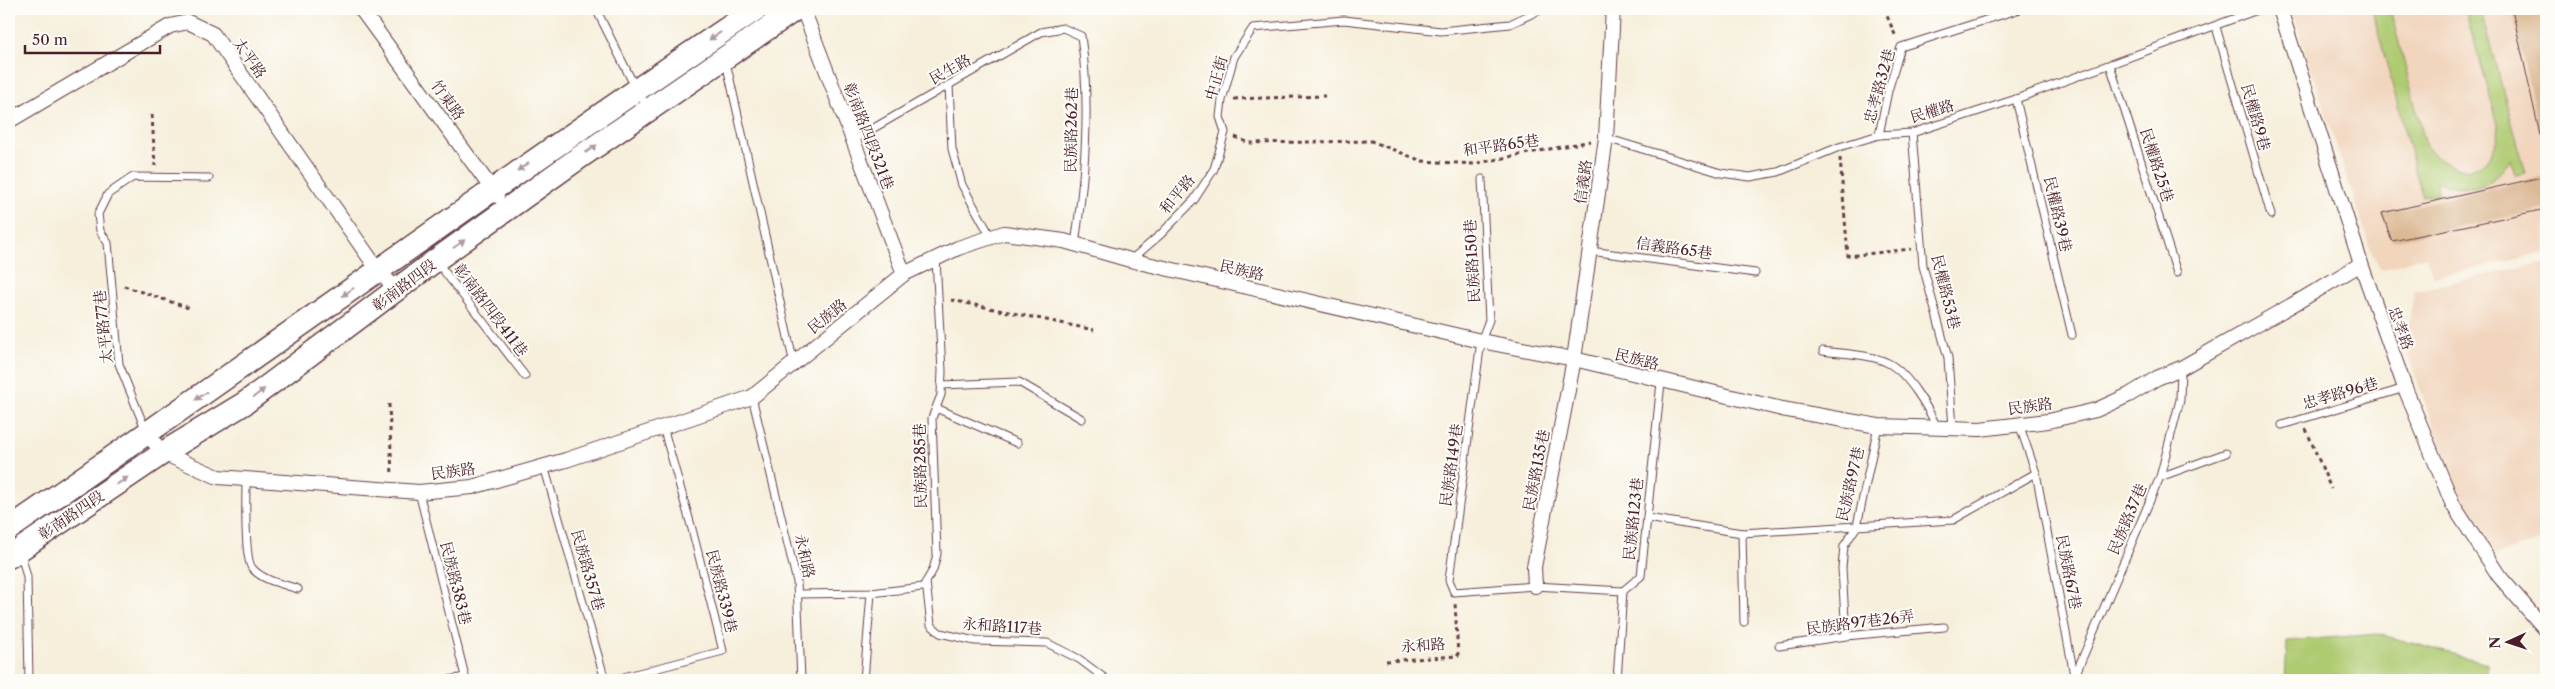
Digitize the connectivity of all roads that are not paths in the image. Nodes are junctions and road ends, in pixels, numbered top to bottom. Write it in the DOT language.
graph roads {
  1 [pos="361,9"];
  2 [pos="596,9"];
  3 [pos="756,9"];
  4 [pos="796,9"];
  5 [pos="803,9"];
  6 [pos="1542,9"];
  7 [pos="1613,9"];
  8 [pos="2020,9"];
  9 [pos="2260,9"];
  10 [pos="2280,9"];
  11 [pos="2216,27"];
  12 [pos="1063,28"];
  13 [pos="725,58"];
  14 [pos="2110,65"];
  15 [pos="949,85"];
  16 [pos="636,89"];
  17 [pos="2016,99"];
  18 [pos="649,110"];
  19 [pos="9,121"];
  20 [pos="1225,132"];
  21 [pos="1912,132"];
  22 [pos="1879,135"];
  23 [pos="1606,138"];
  24 [pos="853,140"];
  25 [pos="209,178"];
  26 [pos="1482,179"];
  27 [pos="492,188"];
  28 [pos="507,211"];
  29 [pos="2271,215"];
  30 [pos="991,237"];
  31 [pos="1075,244"];
  32 [pos="1590,251"];
  33 [pos="936,259"];
  34 [pos="436,260"];
  35 [pos="1130,260"];
  36 [pos="2361,264"];
  37 [pos="378,270"];
  38 [pos="1755,273"];
  39 [pos="2177,273"];
  40 [pos="904,274"];
  41 [pos="397,290"];
  42 [pos="2072,335"];
  43 [pos="1481,341"];
  44 [pos="1823,351"];
  45 [pos="1574,359"];
  46 [pos="794,364"];
  47 [pos="2182,368"];
  48 [pos="525,376"];
  49 [pos="1661,382"];
  50 [pos="941,385"];
  51 [pos="2405,388"];
  52 [pos="752,397"];
  53 [pos="936,408"];
  54 [pos="1082,419"];
  55 [pos="2019,424"];
  56 [pos="2282,425"];
  57 [pos="1878,426"];
  58 [pos="663,427"];
  59 [pos="1937,428"];
  60 [pos="1953,428"];
  61 [pos="147,434"];
  62 [pos="1017,443"];
  63 [pos="164,453"];
  64 [pos="2226,453"];
  65 [pos="544,466"];
  66 [pos="2036,473"];
  67 [pos="2160,477"];
  68 [pos="246,479"];
  69 [pos="420,492"];
  70 [pos="1647,518"];
  71 [pos="1857,526"];
  72 [pos="9,529"];
  73 [pos="1742,533"];
  74 [pos="14,553"];
  75 [pos="926,582"];
  76 [pos="1535,586"];
  77 [pos="298,589"];
  78 [pos="1623,591"];
  79 [pos="871,593"];
  80 [pos="798,594"];
  81 [pos="1744,622"];
  82 [pos="1944,627"];
  83 [pos="2546,630"];
  84 [pos="1846,636"];
  85 [pos="1779,646"];
  86 [pos="466,678"];
  87 [pos="2074,678"];
  88 [pos="29,680"];
  89 [pos="449,680"];
  90 [pos="605,680"];
  91 [pos="612,680"];
  92 [pos="801,680"];
  93 [pos="864,680"];
  94 [pos="1107,680"];
  95 [pos="1617,680"];
  1 -- 27 [label="street, 竹東路"];
  2 -- 16 [label="lane"];
  3 -- 16 [label="main road, 彰南路四段, one-way"];
  4 -- 13 [label="main road, 彰南路四段"];
  5 -- 24 [label="street, 彰南路四段321巷"];
  6 -- 20 [label="lane, 中正街"];
  7 -- 23 [label="street, 信義路"];
  8 -- 22 [label="lane, 忠孝路32巷"];
  9 -- 11 [label="lane, 民權路"];
  10 -- 36 [label="street, 忠孝路"];
  11 -- 14 [label="lane, 民權路"];
  11 -- 29 [label="lane, 民權路9巷"];
  12 -- 15 [label="lane, 民生路"];
  12 -- 31 [label="lane, 民族路262巷"];
  13 -- 18 [label="main road, 彰南路四段"];
  13 -- 46 [label="lane"];
  14 -- 17 [label="lane, 民權路"];
  14 -- 39 [label="lane, 民權路25巷"];
  15 -- 24 [label="lane, 民生路"];
  15 -- 30 [label="lane"];
  16 -- 18 [label="lane"];
  16 -- 27 [label="main road, 彰南路四段, one-way"];
  17 -- 21 [label="lane, 民權路"];
  17 -- 42 [label="lane, 民權路39巷"];
  28 -- 18 [label="main road, 彰南路四段, one-way"];
  19 -- 37 [label="street, 太平路"];
  20 -- 35 [label="lane, 和平路"];
  21 -- 22 [label="lane, 民權路"];
  21 -- 60 [label="lane, 民權路53巷"];
  22 -- 23 [label="lane, 民權路"];
  23 -- 32 [label="street, 信義路"];
  24 -- 40 [label="street, 彰南路四段321巷"];
  25 -- 61 [label="lane, 太平路77巷"];
  26 -- 43 [label="lane, 民族路150巷"];
  27 -- 28 [label="street, 竹東路"];
  27 -- 37 [label="main road, 彰南路四段"];
  34 -- 28 [label="main road, 彰南路四段, one-way"];
  30 -- 31 [label="street, 民族路"];
  30 -- 33 [label="street, 民族路"];
  31 -- 35 [label="street, 民族路"];
  32 -- 38 [label="lane, 信義路65巷"];
  32 -- 45 [label="street, 信義路"];
  33 -- 40 [label="street, 民族路"];
  33 -- 50 [label="lane, 民族路285巷"];
  34 -- 41 [label="main road, 彰南路四段"];
  34 -- 48 [label="lane, 彰南路四段411巷"];
  35 -- 43 [label="street, 民族路"];
  36 -- 47 [label="street, 民族路"];
  36 -- 51 [label="street, 忠孝路"];
  37 -- 41 [label="street, 太平路"];
  37 -- 61 [label="main road, 彰南路四段, one-way"];
  40 -- 46 [label="street, 民族路"];
  63 -- 41 [label="main road, 彰南路四段, one-way"];
  43 -- 45 [label="street, 民族路"];
  43 -- 76 [label="lane, 民族路149巷"];
  44 -- 59 [label="lane"];
  45 -- 49 [label="street, 民族路"];
  45 -- 76 [label="street, 民族路135巷"];
  46 -- 52 [label="street, 民族路"];
  47 -- 55 [label="street, 民族路"];
  47 -- 67 [label="lane, 民族路37巷"];
  49 -- 57 [label="street, 民族路"];
  49 -- 70 [label="lane, 民族路123巷"];
  50 -- 53 [label="lane, 民族路285巷"];
  50 -- 54 [label="lane"];
  51 -- 56 [label="lane, 忠孝路96巷"];
  51 -- 83 [label="street, 忠孝路"];
  52 -- 58 [label="street, 民族路"];
  52 -- 80 [label="lane, 永和路"];
  53 -- 62 [label="lane"];
  53 -- 75 [label="lane, 民族路285巷"];
  55 -- 60 [label="street, 民族路"];
  55 -- 66 [label="lane, 民族路67巷"];
  57 -- 59 [label="street, 民族路"];
  57 -- 71 [label="lane, 民族路97巷"];
  58 -- 65 [label="street, 民族路"];
  58 -- 91 [label="lane, 民族路339巷"];
  59 -- 60 [label="street, 民族路"];
  61 -- 63 [label="street, 民族路"];
  61 -- 72 [label="main road, 彰南路四段"];
  63 -- 68 [label="street, 民族路"];
  74 -- 63 [label="main road, 彰南路四段, one-way"];
  64 -- 67 [label="lane"];
  65 -- 69 [label="street, 民族路"];
  65 -- 90 [label="lane, 民族路357巷"];
  66 -- 71 [label="lane"];
  66 -- 87 [label="lane, 民族路67巷"];
  67 -- 87 [label="lane, 民族路37巷"];
  68 -- 69 [label="street, 民族路"];
  68 -- 77 [label="lane"];
  69 -- 86 [label="lane, 民族路383巷"];
  70 -- 73 [label="lane"];
  70 -- 78 [label="lane, 民族路123巷"];
  71 -- 73 [label="lane"];
  71 -- 84 [label="lane, 民族路97巷"];
  73 -- 81 [label="lane"];
  74 -- 88 [label="lane"];
  75 -- 79 [label="lane, 永和路"];
  75 -- 94 [label="lane, 永和路117巷"];
  76 -- 78 [label="lane"];
  78 -- 95 [label="lane"];
  79 -- 80 [label="lane, 永和路"];
  79 -- 93 [label="lane"];
  80 -- 92 [label="lane"];
  82 -- 84 [label="lane, 民族路97巷26弄"];
  84 -- 85 [label="lane, 民族路97巷26弄"];
  86 -- 89 [label="lane"];
}
